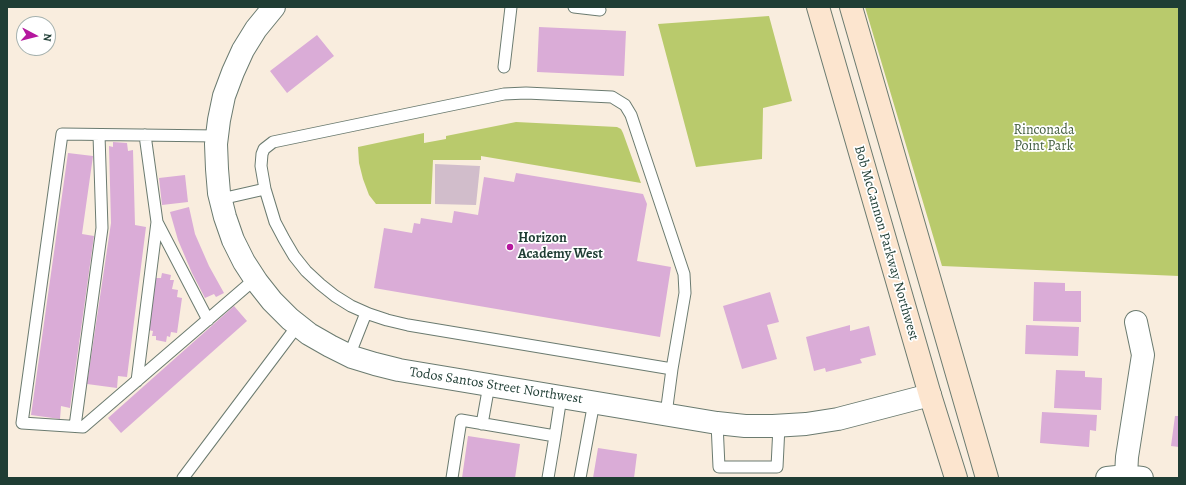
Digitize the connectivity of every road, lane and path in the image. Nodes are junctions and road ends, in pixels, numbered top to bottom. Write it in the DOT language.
graph roads {
  1 [pos="274,7"];
  2 [pos="512,7"];
  3 [pos="574,7"];
  4 [pos="818,7"];
  5 [pos="850,7"];
  6 [pos="586,8"];
  7 [pos="600,10"];
  8 [pos="504,68"];
  9 [pos="218,128"];
  10 [pos="99,134"];
  11 [pos="145,135"];
  12 [pos="265,189"];
  13 [pos="220,199"];
  14 [pos="157,222"];
  15 [pos="255,279"];
  16 [pos="366,313"];
  17 [pos="208,320"];
  18 [pos="1136,322"];
  19 [pos="298,325"];
  20 [pos="349,356"];
  21 [pos="672,369"];
  22 [pos="137,381"];
  23 [pos="489,385"];
  24 [pos="960,386"];
  25 [pos="930,395"];
  26 [pos="561,397"];
  27 [pos="594,402"];
  28 [pos="666,414"];
  29 [pos="717,423"];
  30 [pos="482,424"];
  31 [pos="76,426"];
  32 [pos="779,426"];
  33 [pos="555,436"];
  34 [pos="1125,477"];
  35 [pos="182,478"];
  36 [pos="452,478"];
  37 [pos="548,478"];
  38 [pos="580,478"];
  39 [pos="956,478"];
  40 [pos="987,478"];
  1 -- 9 [label="street, Todos Santos Street Northwest"];
  2 -- 8 [label="lane"];
  3 -- 6 [label="lane"];
  4 -- 25 [label="street, Bob McCannon Parkway Northwest"];
  5 -- 24 [label="street"];
  6 -- 7 [label="lane"];
  9 -- 11 [label="lane"];
  9 -- 13 [label="street, Todos Santos Street Northwest"];
  10 -- 11 [label="lane"];
  10 -- 31 [label="lane"];
  10 -- 31 [label="lane"];
  11 -- 14 [label="lane"];
  12 -- 13 [label="lane"];
  12 -- 16 [label="lane"];
  12 -- 21 [label="lane"];
  13 -- 15 [label="street, Todos Santos Street Northwest"];
  14 -- 17 [label="lane"];
  14 -- 22 [label="lane"];
  15 -- 17 [label="lane"];
  15 -- 19 [label="street, Todos Santos Street Northwest"];
  16 -- 20 [label="lane"];
  16 -- 21 [label="lane"];
  17 -- 22 [label="lane"];
  18 -- 34 [label="street"];
  19 -- 20 [label="street, Todos Santos Street Northwest"];
  19 -- 35 [label="lane"];
  20 -- 23 [label="street, Todos Santos Street Northwest"];
  21 -- 28 [label="lane"];
  22 -- 31 [label="lane"];
  23 -- 26 [label="street, Todos Santos Street Northwest"];
  23 -- 30 [label="lane"];
  24 -- 25 [label="street"];
  24 -- 40 [label="street"];
  25 -- 32 [label="street, Todos Santos Street Northwest"];
  25 -- 39 [label="street, Bob McCannon Parkway Northwest"];
  26 -- 27 [label="street, Todos Santos Street Northwest"];
  26 -- 33 [label="lane"];
  27 -- 28 [label="street, Todos Santos Street Northwest"];
  27 -- 38 [label="lane"];
  28 -- 29 [label="street, Todos Santos Street Northwest"];
  29 -- 32 [label="street, Todos Santos Street Northwest"];
  29 -- 32 [label="lane"];
  30 -- 33 [label="lane"];
  30 -- 36 [label="lane"];
  33 -- 37 [label="lane"];
}
